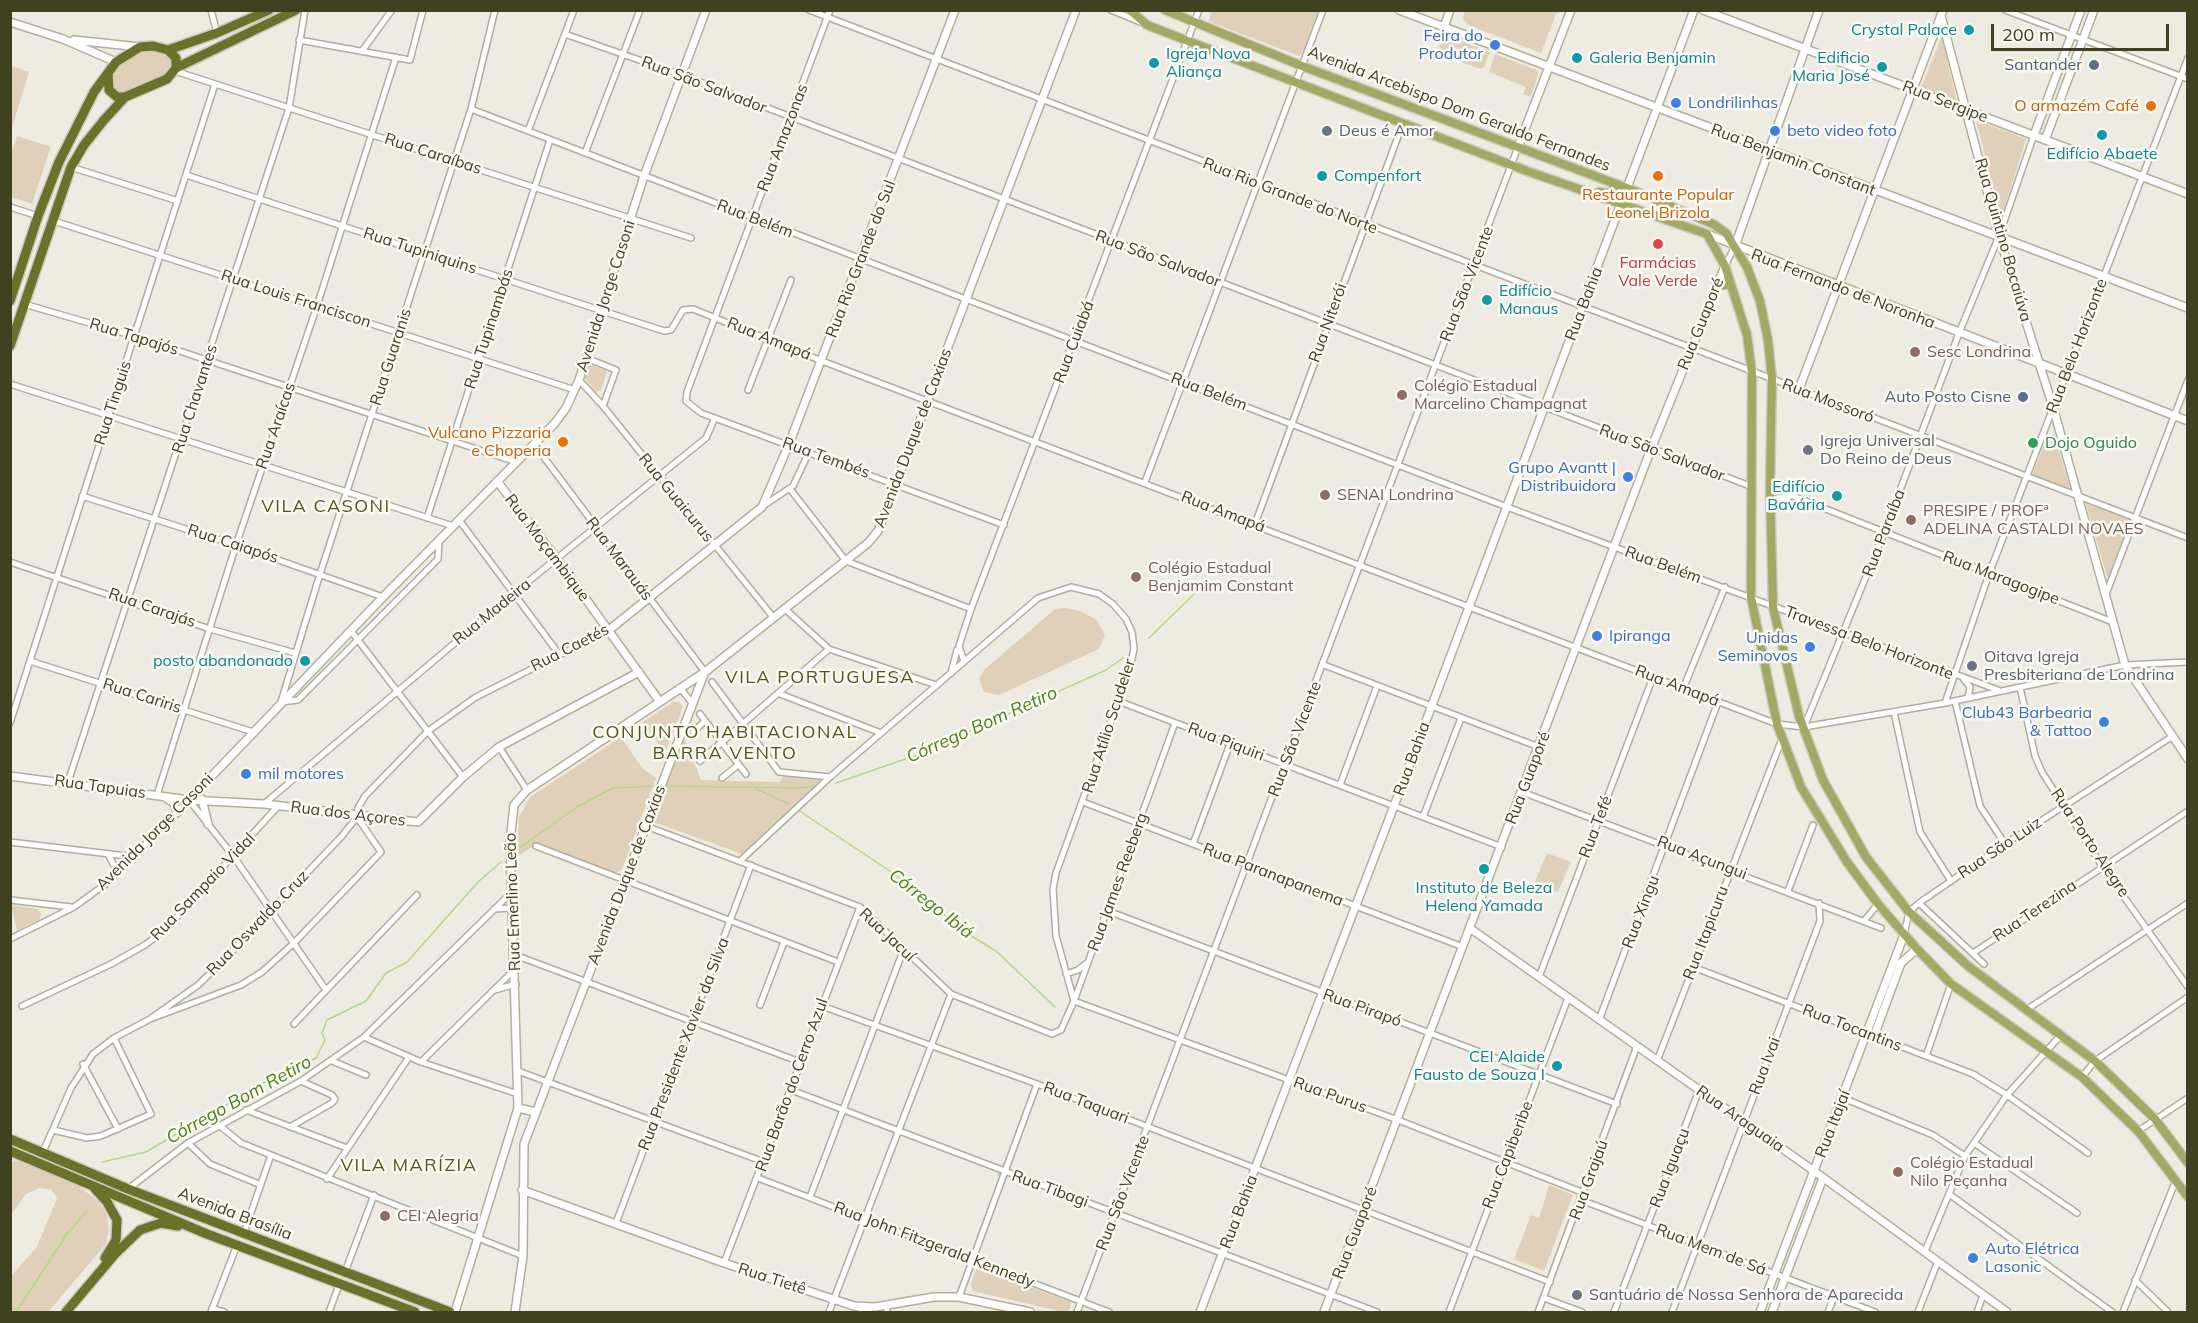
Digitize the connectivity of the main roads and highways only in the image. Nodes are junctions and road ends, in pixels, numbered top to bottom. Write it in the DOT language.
graph roads {
  1 [pos="269,10"];
  2 [pos="296,10"];
  3 [pos="1130,10"];
  4 [pos="1165,10"];
  5 [pos="168,50"];
  6 [pos="176,70"];
  7 [pos="108,71"];
  8 [pos="125,97"];
  9 [pos="1527,171"];
  10 [pos="1616,183"];
  11 [pos="1716,285"];
  12 [pos="1730,285"];
  13 [pos="10,301"];
  14 [pos="10,346"];
  15 [pos="10,1139"];
  16 [pos="10,1151"];
  17 [pos="2187,1163"];
  18 [pos="88,1184"];
  19 [pos="2187,1197"];
  20 [pos="207,1234"];
  21 [pos="60,1312"];
  22 [pos="66,1312"];
  23 [pos="415,1312"];
  24 [pos="450,1312"];
  1 -- 5 [label="highway"];
  2 -- 6 [label="highway"];
  3 -- 9 [label="main road, Avenida Arcebispo Dom Geraldo Fernandes"];
  4 -- 10 [label="main road, Avenida Arcebispo Dom Geraldo Fernandes"];
  5 -- 6 [label="highway"];
  5 -- 7 [label="highway"];
  6 -- 8 [label="highway"];
  7 -- 8 [label="highway"];
  7 -- 13 [label="highway"];
  8 -- 14 [label="highway"];
  9 -- 10 [label="main road"];
  9 -- 12 [label="main road, Avenida Arcebispo Dom Geraldo Fernandes"];
  10 -- 17 [label="main road, Avenida Arcebispo Dom Geraldo Fernandes"];
  11 -- 12 [label="main road"];
  12 -- 19 [label="main road"];
  15 -- 24 [label="highway, Avenida Brasília"];
  16 -- 18 [label="highway, Avenida Brasília"];
  18 -- 20 [label="highway, Avenida Brasília"];
  18 -- 21 [label="highway"];
  20 -- 22 [label="highway"];
  20 -- 23 [label="highway, Avenida Brasília"];
}
